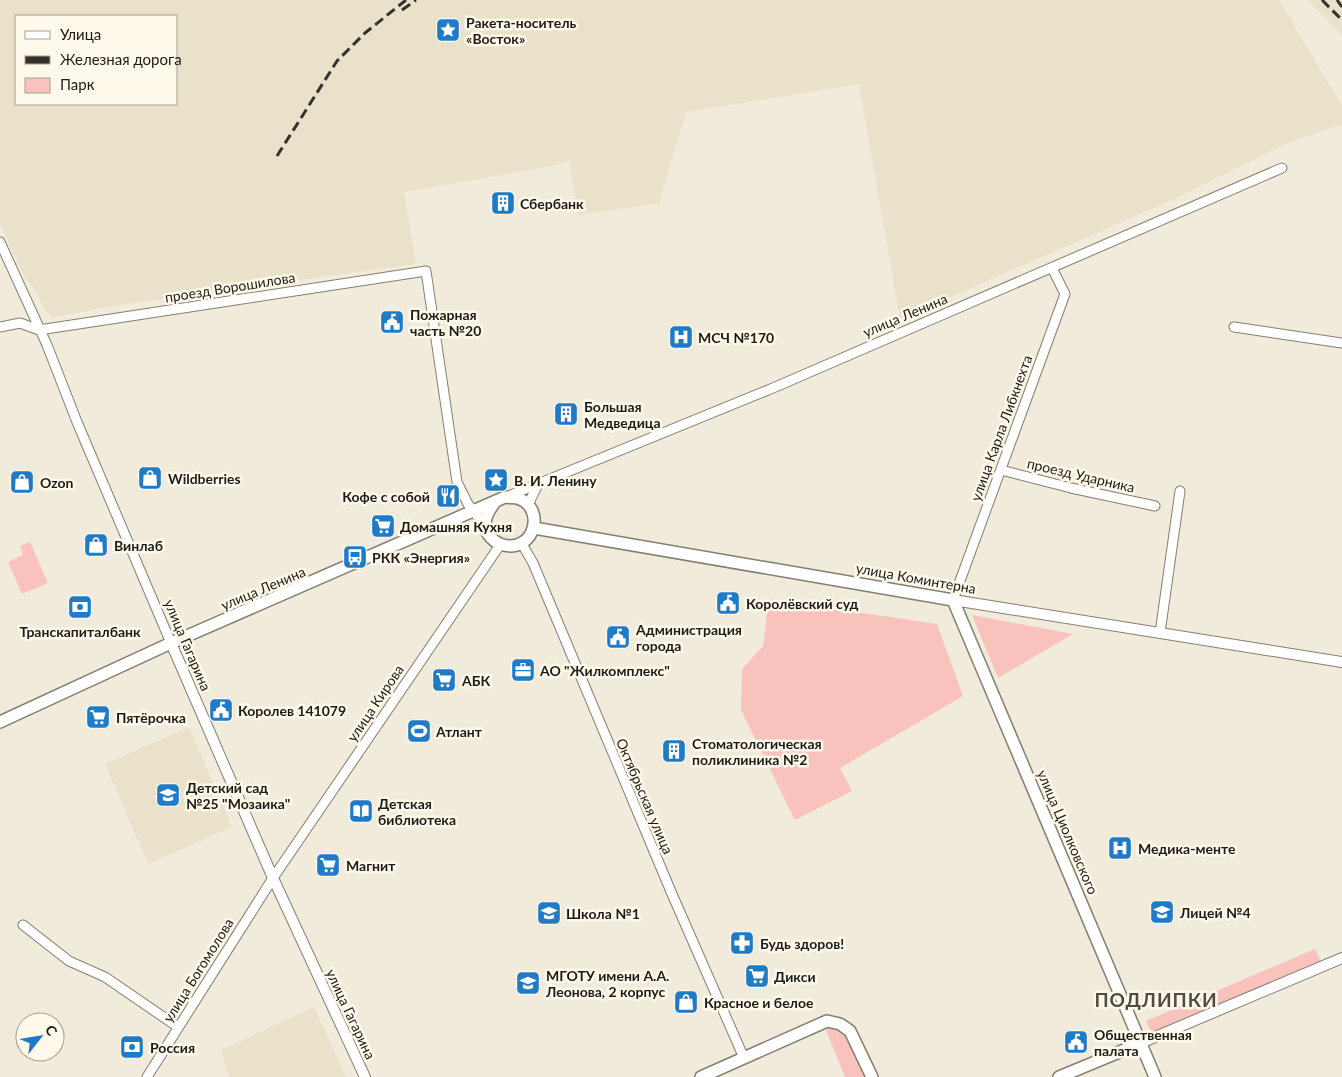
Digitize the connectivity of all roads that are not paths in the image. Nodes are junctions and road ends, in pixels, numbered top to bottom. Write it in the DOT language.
graph roads {
  1 [pos="1282,168"];
  2 [pos="0,242"];
  3 [pos="1052,268"];
  4 [pos="0,327"];
  5 [pos="1234,327"];
  6 [pos="39,330"];
  7 [pos="1342,343"];
  8 [pos="1001,470"];
  9 [pos="538,484"];
  10 [pos="1180,491"];
  11 [pos="500,500"];
  12 [pos="528,504"];
  13 [pos="1155,506"];
  14 [pos="473,513"];
  15 [pos="484,525"];
  16 [pos="534,528"];
  17 [pos="522,544"];
  18 [pos="500,545"];
  19 [pos="953,600"];
  20 [pos="1160,634"];
  21 [pos="171,643"];
  22 [pos="1342,662"];
  23 [pos="0,722"];
  24 [pos="273,878"];
  25 [pos="22,925"];
  26 [pos="1342,958"];
  27 [pos="178,1027"];
  28 [pos="1141,1043"];
  29 [pos="744,1058"];
  30 [pos="147,1077"];
  31 [pos="365,1077"];
  32 [pos="701,1077"];
  33 [pos="872,1077"];
  34 [pos="1059,1077"];
  35 [pos="1155,1077"];
  1 -- 3 [label="street, улица Ленина"];
  2 -- 6 [label="street, улица Гагарина"];
  3 -- 8 [label="street, улица Карла Либкнехта"];
  3 -- 9 [label="street, улица Ленина"];
  4 -- 6 [label="street"];
  5 -- 7 [label="street"];
  6 -- 14 [label="street, проезд Ворошилова"];
  6 -- 21 [label="street, улица Гагарина"];
  8 -- 13 [label="street, проезд Ударника"];
  8 -- 19 [label="street, улица Карла Либкнехта"];
  9 -- 11 [label="street, улица Ленина"];
  9 -- 12 [label="street"];
  10 -- 20 [label="street"];
  11 -- 12 [label="main road"];
  11 -- 14 [label="main road, улица Ленина"];
  11 -- 15 [label="main road"];
  12 -- 16 [label="main road"];
  14 -- 15 [label="street"];
  14 -- 21 [label="main road, улица Ленина"];
  15 -- 18 [label="main road"];
  16 -- 17 [label="main road"];
  16 -- 19 [label="main road, улица Коминтерна"];
  17 -- 18 [label="main road"];
  17 -- 29 [label="street, Октябрьская улица"];
  18 -- 24 [label="street, улица Кирова"];
  19 -- 20 [label="street, улица Коминтерна"];
  19 -- 28 [label="main road, улица Циолковского"];
  20 -- 22 [label="street, улица Коминтерна"];
  21 -- 23 [label="main road, улица Ленина"];
  21 -- 24 [label="street, улица Гагарина"];
  24 -- 27 [label="street, улица Богомолова"];
  24 -- 31 [label="street, улица Гагарина"];
  25 -- 27 [label="street"];
  26 -- 28 [label="street"];
  27 -- 30 [label="street, улица Богомолова"];
  28 -- 34 [label="main road"];
  28 -- 35 [label="main road, улица Циолковского"];
  29 -- 32 [label="main road"];
  29 -- 33 [label="main road"];
}
